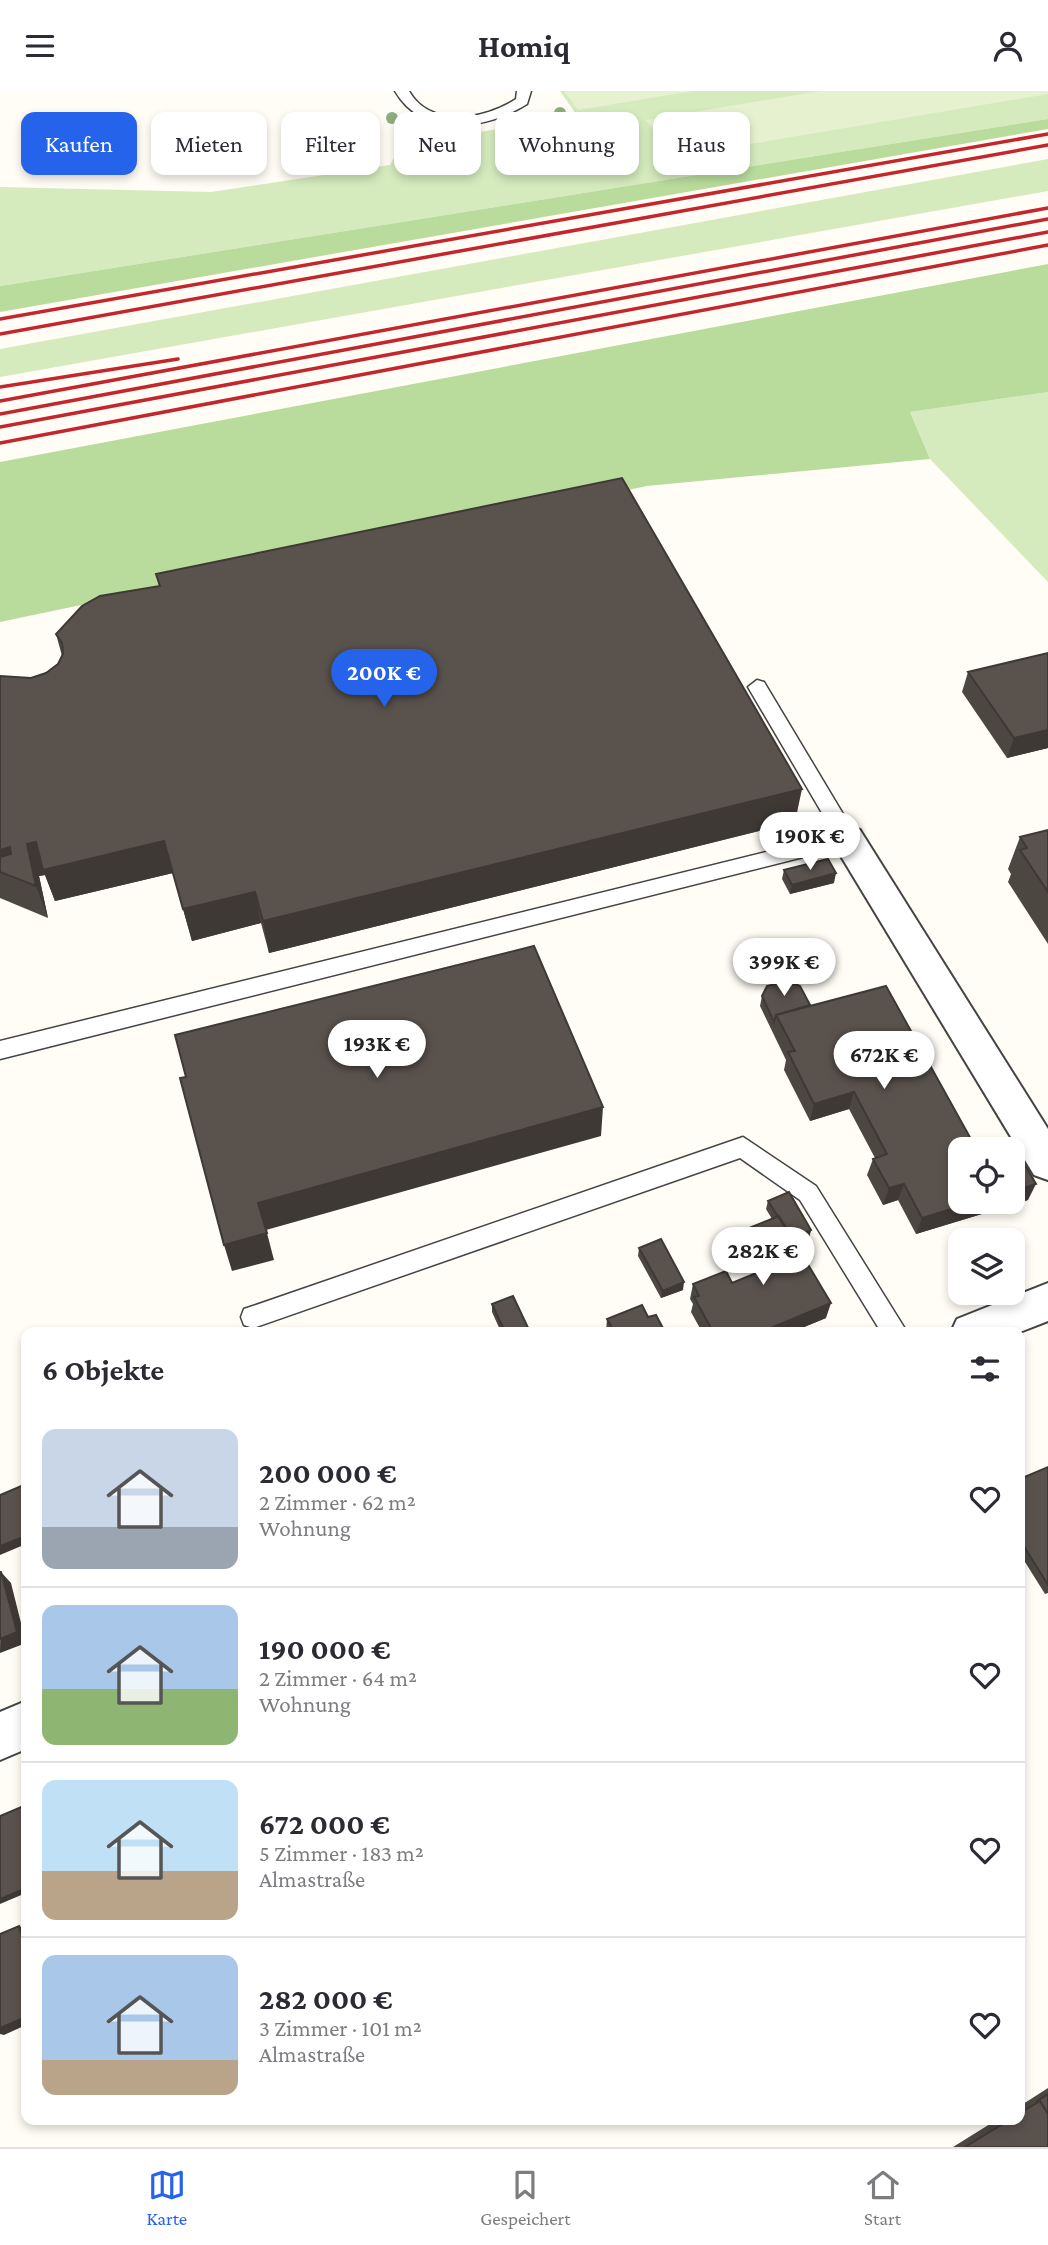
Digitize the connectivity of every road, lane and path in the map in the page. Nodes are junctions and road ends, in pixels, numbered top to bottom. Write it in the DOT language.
graph roads {
  1 [pos="402,91"];
  2 [pos="524,91"];
  3 [pos="757,687"];
  4 [pos="848,838"];
  5 [pos="0,1050"];
  6 [pos="1048,1163"];
  7 [pos="1048,1301"];
  8 [pos="253,1317"];
  9 [pos="892,1327"];
  10 [pos="984,1327"];
  11 [pos="21,1727"];
  12 [pos="0,1736"];
  1 -- 2 [label="lane"];
  3 -- 4 [label="lane"];
  4 -- 5 [label="lane"];
  4 -- 6 [label="street"];
  7 -- 10 [label="street"];
  8 -- 9 [label="lane"];
  11 -- 12 [label="street"];
}
